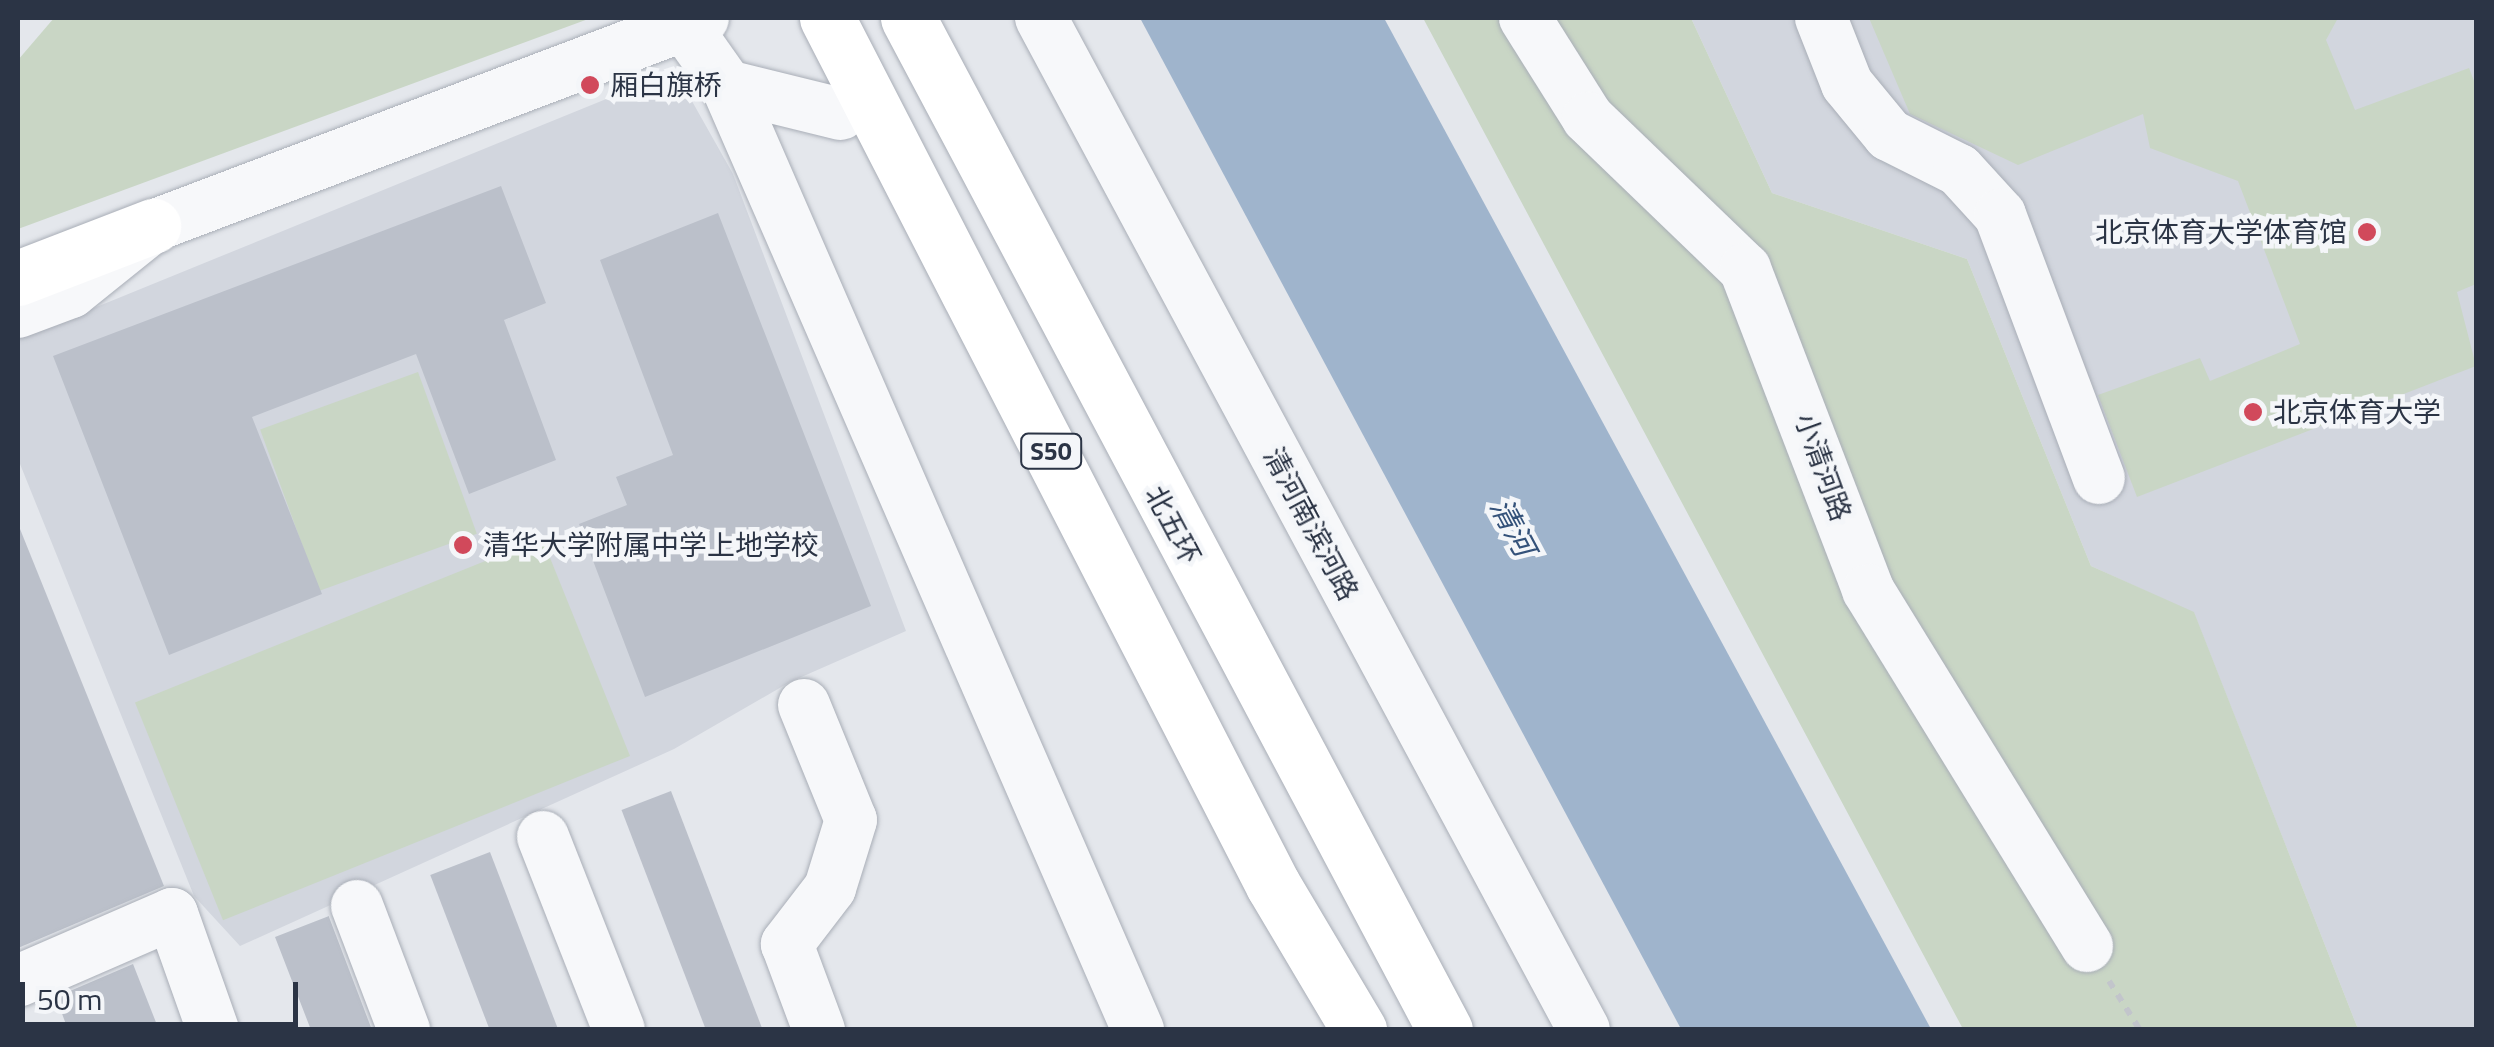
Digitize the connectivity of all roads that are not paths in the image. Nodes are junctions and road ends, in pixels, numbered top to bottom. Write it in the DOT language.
graph roads {
  1 [pos="827,18"];
  2 [pos="908,18"];
  3 [pos="1041,18"];
  4 [pos="1526,18"];
  5 [pos="1821,18"];
  6 [pos="689,21"];
  7 [pos="727,86"];
  8 [pos="841,114"];
  9 [pos="154,226"];
  10 [pos="18,278"];
  11 [pos="18,312"];
  12 [pos="2099,478"];
  13 [pos="804,705"];
  14 [pos="542,837"];
  15 [pos="1341,848"];
  16 [pos="357,906"];
  17 [pos="2087,946"];
  18 [pos="18,981"];
  19 [pos="214,1030"];
  20 [pos="404,1030"];
  21 [pos="619,1030"];
  22 [pos="819,1030"];
  23 [pos="1138,1030"];
  24 [pos="1359,1030"];
  25 [pos="1445,1030"];
  26 [pos="1468,1030"];
  27 [pos="1584,1030"];
  1 -- 24 [label="main road, S50"];
  2 -- 15 [label="main road, 北五环 / S50"];
  3 -- 27 [label="street, 清河南滨河路"];
  4 -- 17 [label="street, 小清河路"];
  5 -- 12 [label="street"];
  6 -- 7 [label="street"];
  6 -- 9 [label="street"];
  7 -- 8 [label="street"];
  7 -- 23 [label="street"];
  9 -- 10 [label="main road"];
  9 -- 11 [label="street"];
  13 -- 22 [label="street"];
  14 -- 21 [label="street"];
  15 -- 25 [label="main road, 北五环 / S50"];
  15 -- 26 [label="main road"];
  16 -- 20 [label="street"];
  18 -- 19 [label="street"];
}
